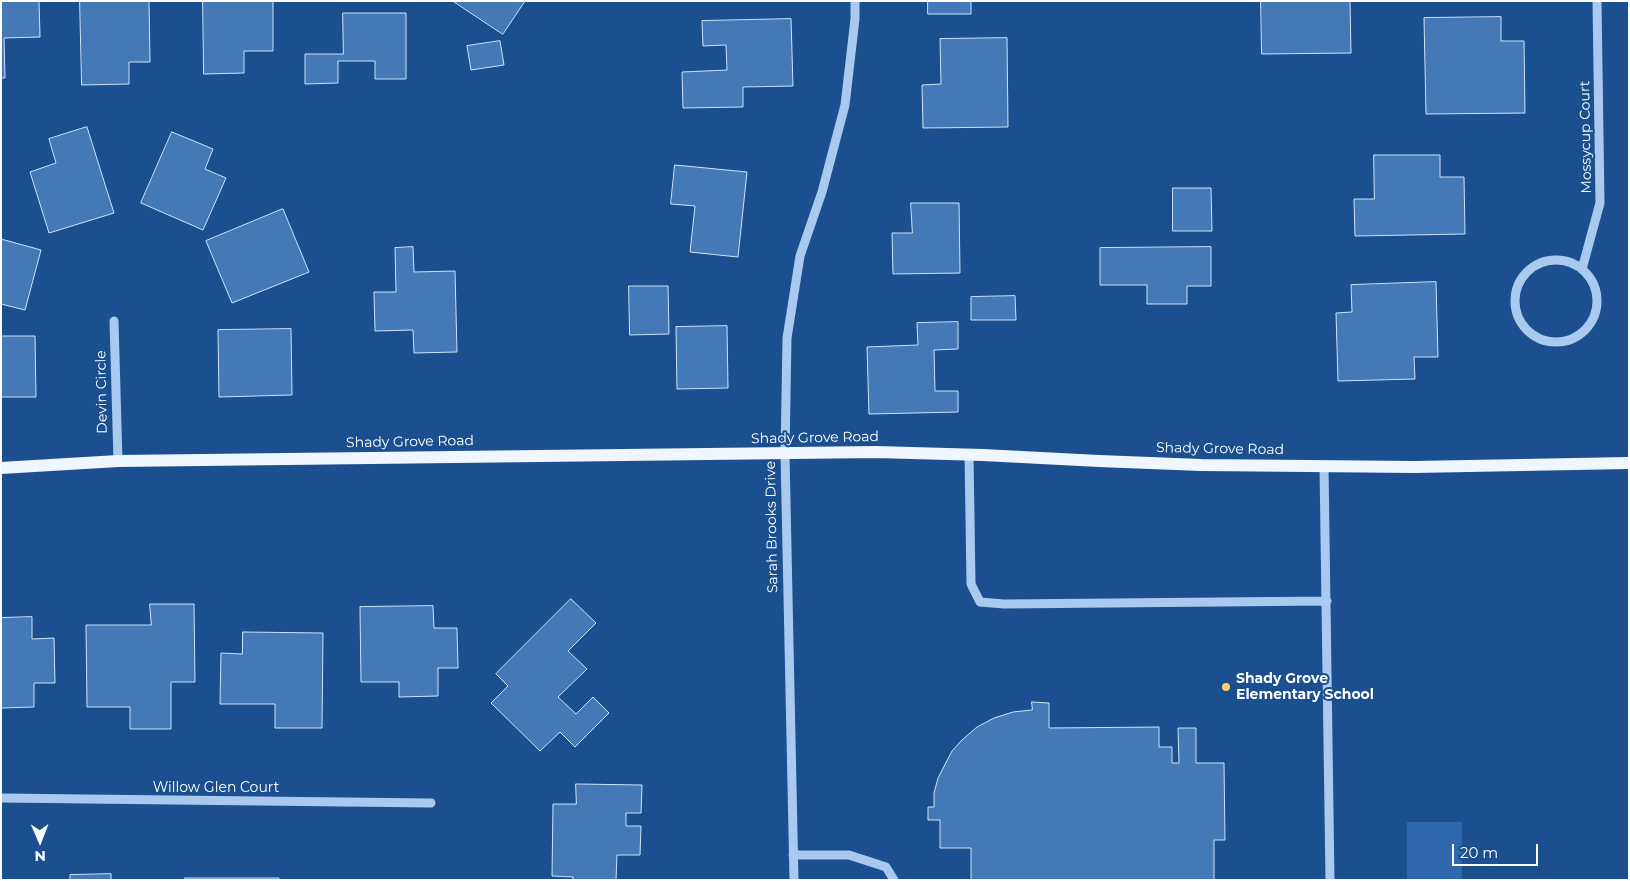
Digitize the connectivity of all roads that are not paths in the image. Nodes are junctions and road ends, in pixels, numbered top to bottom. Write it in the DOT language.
graph roads {
  1 [pos="854,1"];
  2 [pos="1597,1"];
  3 [pos="1582,269"];
  4 [pos="114,322"];
  5 [pos="785,454"];
  6 [pos="969,454"];
  7 [pos="118,461"];
  8 [pos="1629,463"];
  9 [pos="1324,466"];
  10 [pos="1,468"];
  11 [pos="1326,601"];
  12 [pos="1,798"];
  13 [pos="431,803"];
  14 [pos="793,855"];
  15 [pos="794,880"];
  16 [pos="894,880"];
  17 [pos="1330,880"];
  1 -- 5 [label="street, Sarah Brooks Drive"];
  2 -- 3 [label="street, Mossycup Court"];
  3 -- 3 [label="street"];
  4 -- 7 [label="street, Devin Circle"];
  5 -- 6 [label="main road, Shady Grove Road"];
  5 -- 7 [label="main road, Shady Grove Road"];
  5 -- 14 [label="street, Sarah Brooks Drive"];
  6 -- 9 [label="main road, Shady Grove Road"];
  6 -- 11 [label="street"];
  7 -- 10 [label="main road, Shady Grove Road"];
  8 -- 9 [label="main road, Shady Grove Road"];
  9 -- 11 [label="street"];
  11 -- 17 [label="street"];
  12 -- 13 [label="street, Willow Glen Court"];
  14 -- 15 [label="street, Sarah Brooks Drive"];
  14 -- 16 [label="street"];
}
